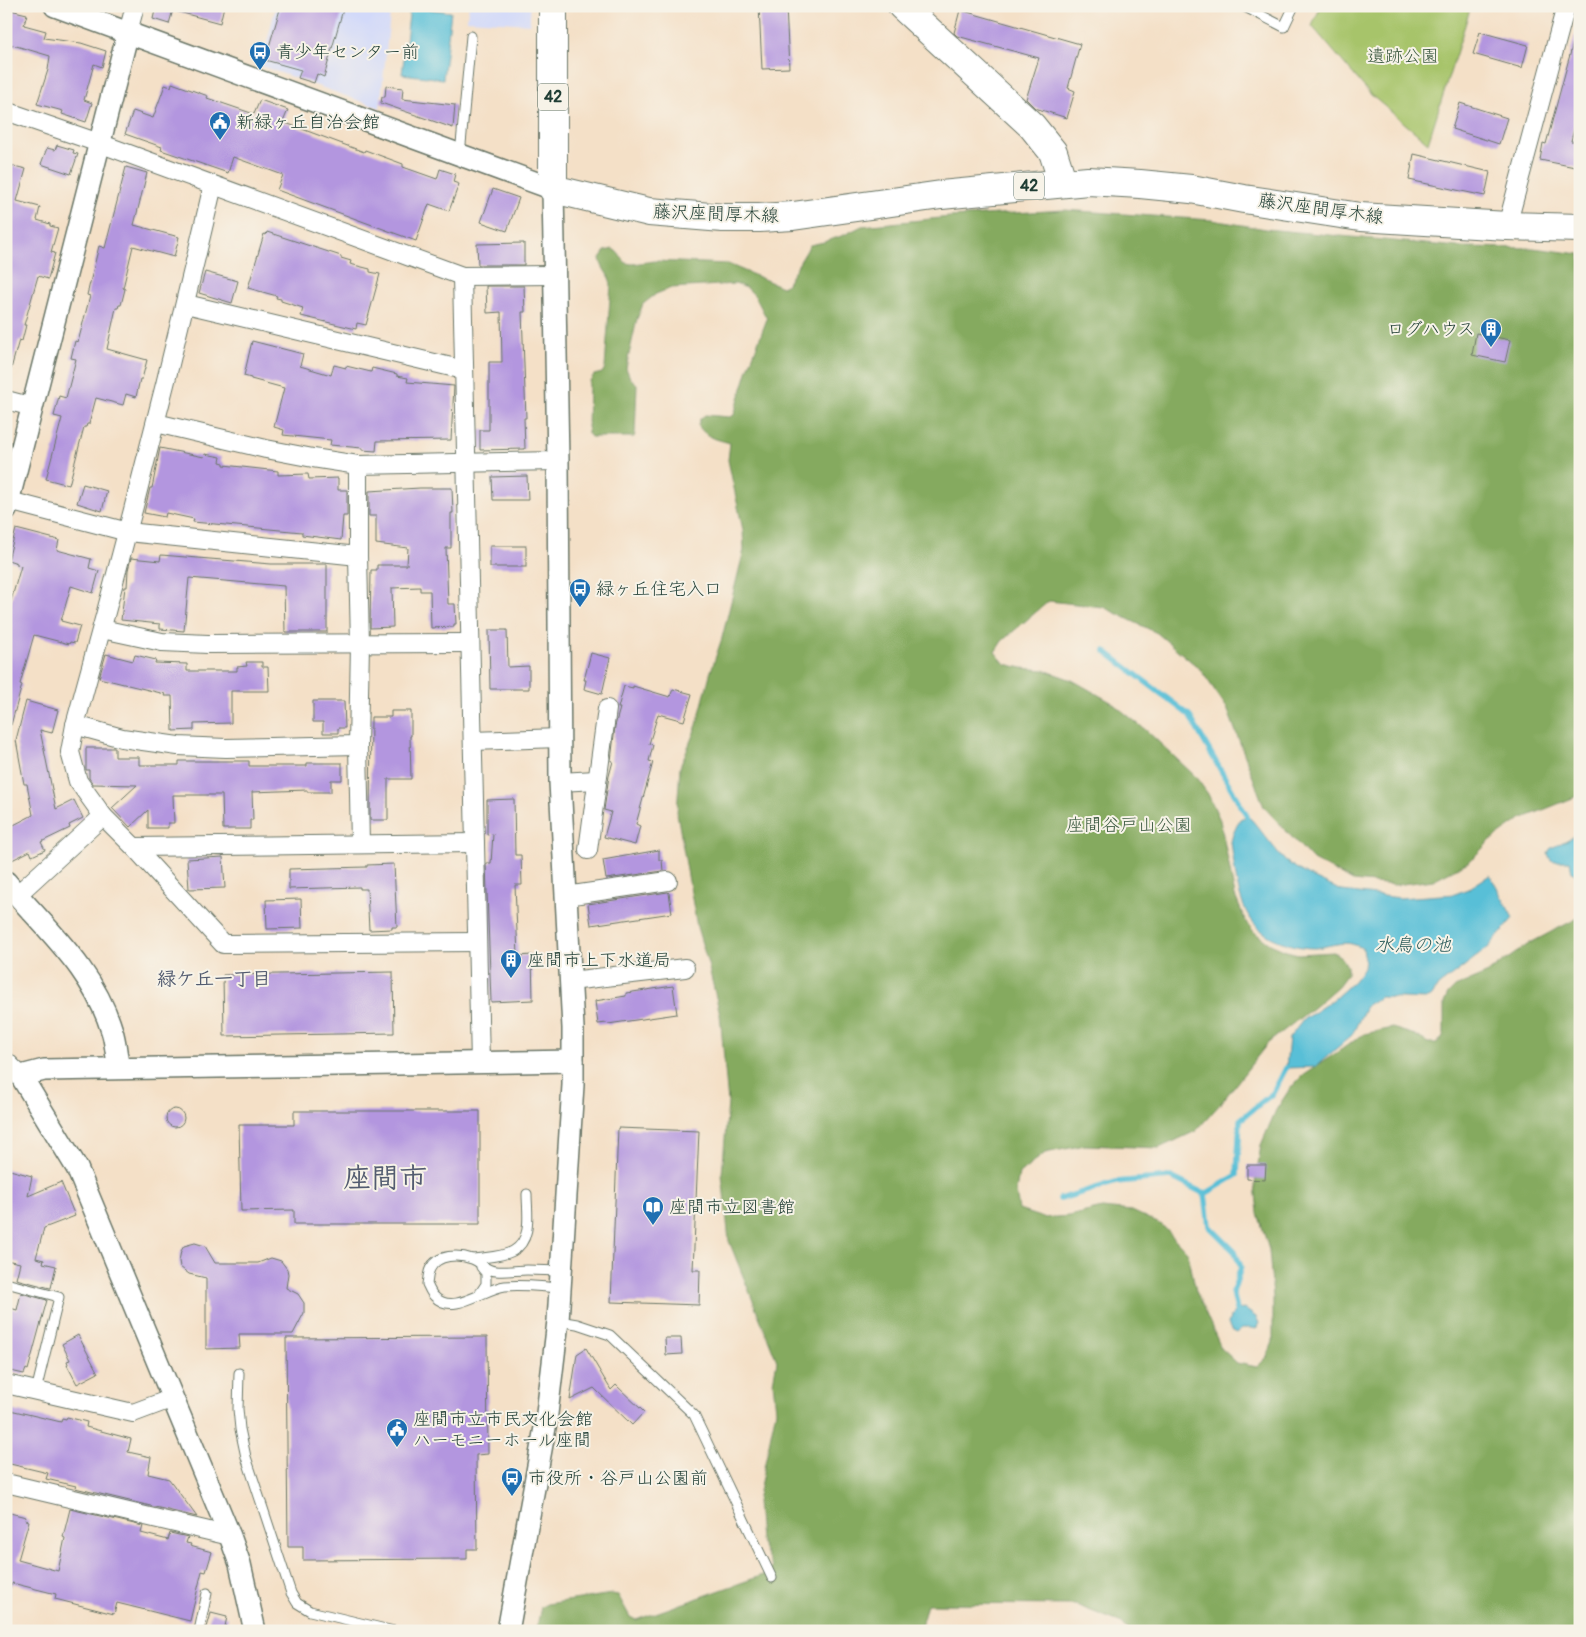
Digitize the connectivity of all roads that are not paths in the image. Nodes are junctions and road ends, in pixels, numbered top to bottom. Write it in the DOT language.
graph roads {
  1 [pos="56,6"];
  2 [pos="135,6"];
  3 [pos="553,6"];
  4 [pos="902,6"];
  5 [pos="1243,6"];
  6 [pos="1294,6"];
  7 [pos="1566,6"];
  8 [pos="128,32"];
  9 [pos="471,36"];
  10 [pos="6,111"];
  11 [pos="99,143"];
  12 [pos="460,155"];
  13 [pos="1063,183"];
  14 [pos="213,185"];
  15 [pos="553,188"];
  16 [pos="1507,226"];
  17 [pos="1580,228"];
  18 [pos="554,275"];
  19 [pos="462,276"];
  20 [pos="186,304"];
  21 [pos="464,370"];
  22 [pos="6,400"];
  23 [pos="33,407"];
  24 [pos="156,423"];
  25 [pos="558,461"];
  26 [pos="466,463"];
  27 [pos="358,465"];
  28 [pos="7,505"];
  29 [pos="128,532"];
  30 [pos="358,556"];
  31 [pos="102,630"];
  32 [pos="470,643"];
  33 [pos="360,644"];
  34 [pos="607,709"];
  35 [pos="75,725"];
  36 [pos="559,738"];
  37 [pos="473,741"];
  38 [pos="358,745"];
  39 [pos="596,780"];
  40 [pos="560,782"];
  41 [pos="103,816"];
  42 [pos="475,843"];
  43 [pos="360,844"];
  44 [pos="134,847"];
  45 [pos="588,850"];
  46 [pos="668,881"];
  47 [pos="12,888"];
  48 [pos="566,896"];
  49 [pos="478,942"];
  50 [pos="685,968"];
  51 [pos="570,981"];
  52 [pos="6,1061"];
  53 [pos="573,1061"];
  54 [pos="480,1063"];
  55 [pos="119,1068"];
  56 [pos="21,1076"];
  57 [pos="527,1194"];
  58 [pos="474,1259"];
  59 [pos="562,1280"];
  60 [pos="6,1283"];
  61 [pos="480,1293"];
  62 [pos="558,1321"];
  63 [pos="239,1373"];
  64 [pos="6,1384"];
  65 [pos="36,1391"];
  66 [pos="173,1398"];
  67 [pos="6,1483"];
  68 [pos="230,1536"];
  69 [pos="772,1578"];
  70 [pos="207,1593"];
  71 [pos="199,1631"];
  72 [pos="255,1631"];
  73 [pos="394,1631"];
  74 [pos="508,1631"];
  1 -- 8 [label="street"];
  2 -- 8 [label="street"];
  3 -- 15 [label="main road, 42"];
  4 -- 13 [label="main road, 42"];
  5 -- 6 [label="lane"];
  7 -- 16 [label="street"];
  8 -- 11 [label="street"];
  8 -- 12 [label="street"];
  9 -- 12 [label="lane"];
  10 -- 11 [label="street"];
  11 -- 14 [label="street"];
  11 -- 23 [label="street"];
  12 -- 15 [label="street"];
  13 -- 15 [label="main road, 藤沢座間厚木線 / 42"];
  13 -- 16 [label="main road, 藤沢座間厚木線 / 42"];
  14 -- 19 [label="street"];
  14 -- 20 [label="street"];
  15 -- 18 [label="street"];
  16 -- 17 [label="main road, 藤沢座間厚木線 / 42"];
  18 -- 19 [label="street"];
  18 -- 25 [label="street"];
  19 -- 21 [label="street"];
  20 -- 21 [label="street"];
  20 -- 24 [label="street"];
  21 -- 26 [label="street"];
  22 -- 23 [label="street"];
  23 -- 28 [label="street"];
  24 -- 27 [label="street"];
  24 -- 29 [label="street"];
  25 -- 26 [label="street"];
  25 -- 36 [label="street"];
  26 -- 27 [label="street"];
  26 -- 32 [label="street"];
  27 -- 30 [label="street"];
  28 -- 29 [label="street"];
  29 -- 30 [label="street"];
  29 -- 31 [label="street"];
  30 -- 33 [label="street"];
  31 -- 33 [label="street"];
  31 -- 35 [label="street"];
  32 -- 33 [label="street"];
  32 -- 37 [label="street"];
  33 -- 38 [label="street"];
  34 -- 39 [label="street"];
  35 -- 38 [label="street"];
  35 -- 41 [label="street"];
  36 -- 37 [label="street"];
  36 -- 40 [label="street"];
  37 -- 42 [label="street"];
  38 -- 43 [label="street"];
  39 -- 40 [label="street"];
  39 -- 45 [label="street"];
  40 -- 48 [label="street"];
  41 -- 44 [label="street"];
  41 -- 47 [label="street"];
  42 -- 43 [label="street"];
  42 -- 49 [label="street"];
  43 -- 44 [label="street"];
  44 -- 49 [label="street"];
  46 -- 48 [label="street"];
  47 -- 55 [label="street"];
  48 -- 51 [label="street"];
  49 -- 54 [label="street"];
  50 -- 51 [label="street"];
  51 -- 53 [label="street"];
  52 -- 56 [label="street"];
  53 -- 54 [label="street"];
  53 -- 59 [label="street"];
  54 -- 55 [label="street"];
  55 -- 56 [label="street"];
  56 -- 66 [label="street"];
  57 -- 58 [label="lane"];
  58 -- 59 [label="lane"];
  58 -- 61 [label="lane"];
  58 -- 61 [label="lane"];
  59 -- 61 [label="lane"];
  59 -- 62 [label="street"];
  60 -- 65 [label="lane"];
  62 -- 69 [label="lane"];
  62 -- 74 [label="street"];
  63 -- 73 [label="lane"];
  64 -- 65 [label="street"];
  65 -- 66 [label="street"];
  66 -- 68 [label="street"];
  67 -- 68 [label="street"];
  68 -- 72 [label="street"];
  70 -- 71 [label="lane"];
}
